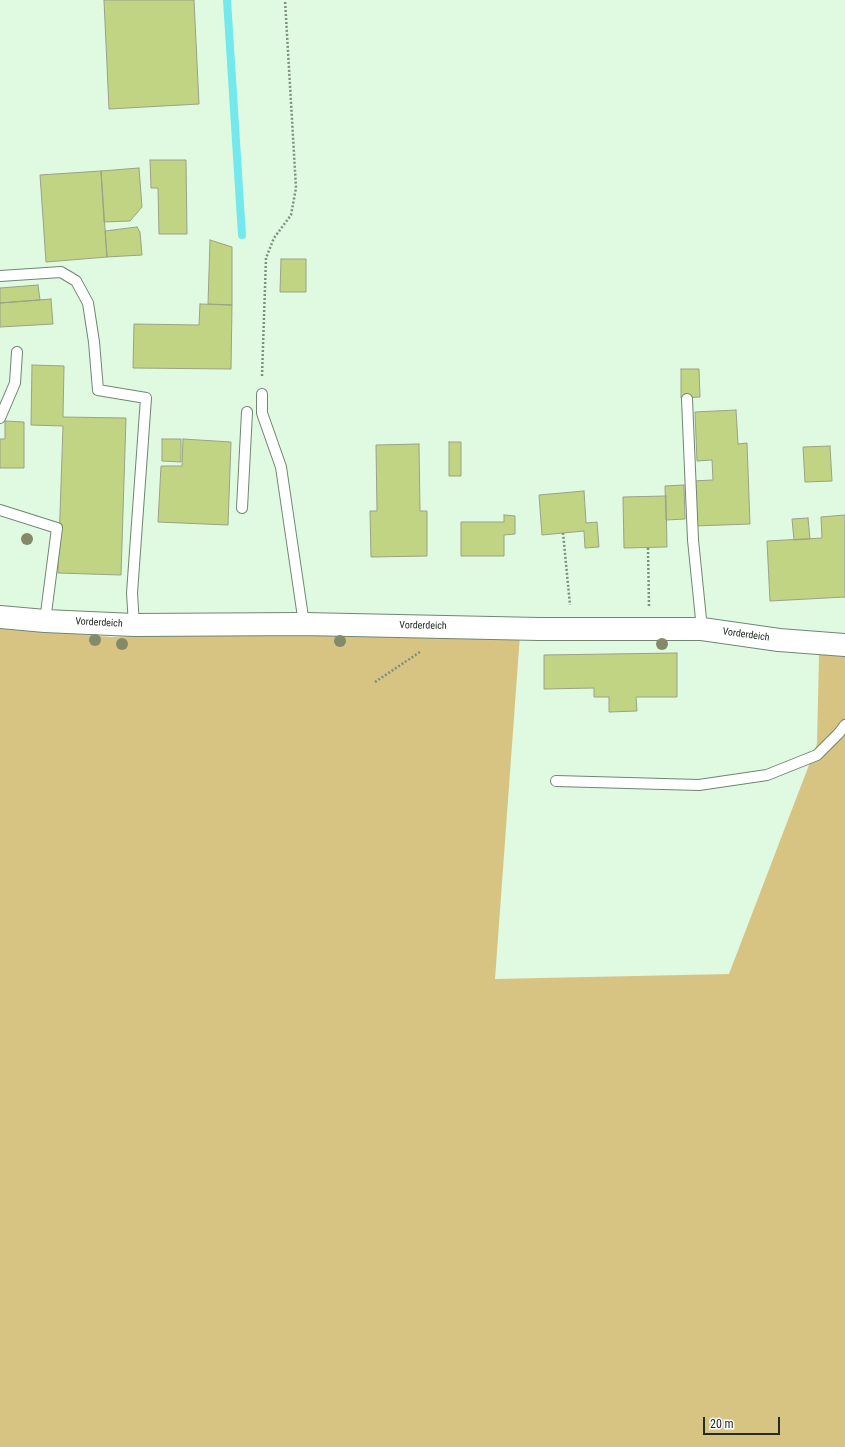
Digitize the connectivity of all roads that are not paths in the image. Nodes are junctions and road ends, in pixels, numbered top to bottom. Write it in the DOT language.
graph roads {
  1 [pos="0,276"];
  2 [pos="17,352"];
  3 [pos="262,394"];
  4 [pos="687,399"];
  5 [pos="248,412"];
  6 [pos="0,418"];
  7 [pos="242,508"];
  8 [pos="0,510"];
  9 [pos="0,617"];
  10 [pos="45,621"];
  11 [pos="134,624"];
  12 [pos="304,624"];
  13 [pos="702,629"];
  14 [pos="845,644"];
  15 [pos="845,725"];
  16 [pos="556,781"];
  1 -- 11 [label="lane"];
  2 -- 6 [label="lane"];
  3 -- 12 [label="lane"];
  4 -- 13 [label="lane"];
  5 -- 7 [label="lane"];
  8 -- 10 [label="lane"];
  9 -- 10 [label="street, Vorderdeich"];
  10 -- 11 [label="street, Vorderdeich"];
  11 -- 12 [label="street, Vorderdeich"];
  12 -- 13 [label="street, Vorderdeich"];
  13 -- 14 [label="street, Vorderdeich"];
  15 -- 16 [label="lane"];
}
